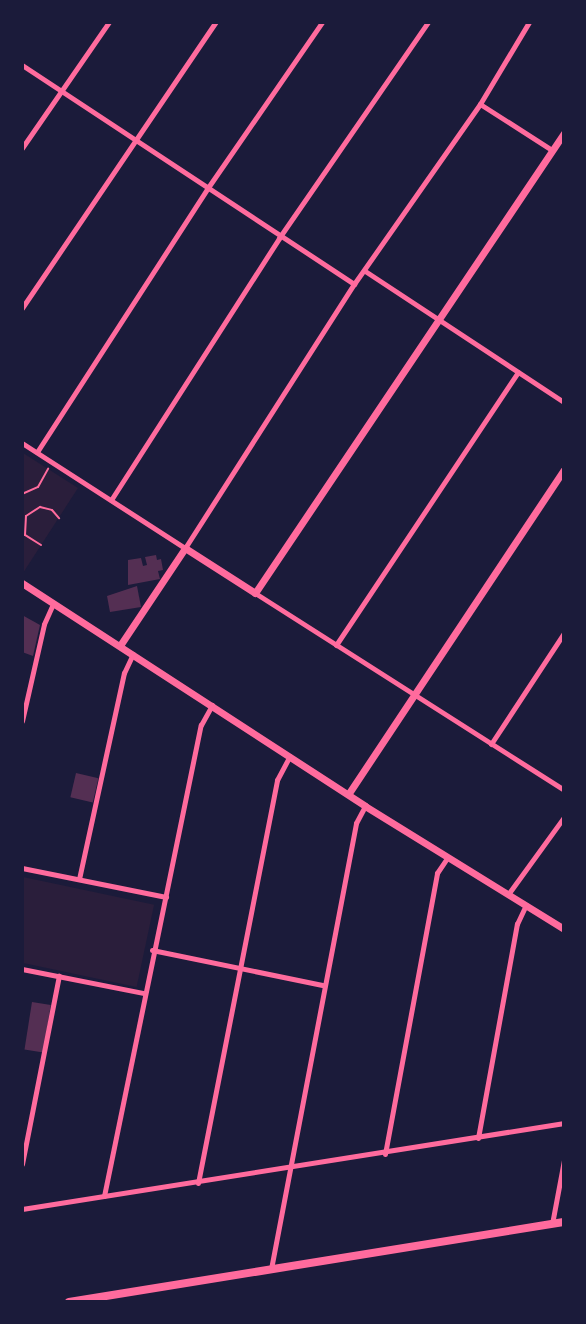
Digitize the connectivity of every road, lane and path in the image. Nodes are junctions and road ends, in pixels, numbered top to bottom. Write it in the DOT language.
graph roads {
  1 [pos="109,22"];
  2 [pos="216,22"];
  3 [pos="322,22"];
  4 [pos="428,22"];
  5 [pos="529,22"];
  6 [pos="22,65"];
  7 [pos="62,91"];
  8 [pos="480,104"];
  9 [pos="564,133"];
  10 [pos="134,140"];
  11 [pos="22,148"];
  12 [pos="552,150"];
  13 [pos="207,189"];
  14 [pos="279,238"];
  15 [pos="365,271"];
  16 [pos="354,284"];
  17 [pos="22,308"];
  18 [pos="440,320"];
  19 [pos="518,372"];
  20 [pos="564,402"];
  21 [pos="22,443"];
  22 [pos="37,452"];
  23 [pos="48,469"];
  24 [pos="564,470"];
  25 [pos="22,494"];
  26 [pos="111,500"];
  27 [pos="59,518"];
  28 [pos="41,545"];
  29 [pos="185,548"];
  30 [pos="22,583"];
  31 [pos="255,593"];
  32 [pos="52,604"];
  33 [pos="564,633"];
  34 [pos="121,644"];
  35 [pos="336,645"];
  36 [pos="133,654"];
  37 [pos="415,695"];
  38 [pos="212,705"];
  39 [pos="22,721"];
  40 [pos="491,744"];
  41 [pos="290,756"];
  42 [pos="564,790"];
  43 [pos="349,793"];
  44 [pos="365,806"];
  45 [pos="564,817"];
  46 [pos="447,858"];
  47 [pos="22,868"];
  48 [pos="80,879"];
  49 [pos="508,893"];
  50 [pos="166,897"];
  51 [pos="526,905"];
  52 [pos="564,929"];
  53 [pos="152,950"];
  54 [pos="22,969"];
  55 [pos="240,969"];
  56 [pos="59,976"];
  57 [pos="323,985"];
  58 [pos="143,993"];
  59 [pos="564,1123"];
  60 [pos="478,1138"];
  61 [pos="385,1154"];
  62 [pos="564,1160"];
  63 [pos="22,1164"];
  64 [pos="293,1166"];
  65 [pos="198,1183"];
  66 [pos="104,1196"];
  67 [pos="22,1209"];
  68 [pos="564,1222"];
  69 [pos="552,1224"];
  70 [pos="271,1269"];
  71 [pos="69,1302"];
  1 -- 7 [label="street"];
  2 -- 10 [label="street"];
  3 -- 13 [label="street"];
  4 -- 14 [label="street"];
  5 -- 8 [label="street"];
  6 -- 7 [label="street"];
  7 -- 10 [label="street"];
  7 -- 11 [label="street"];
  8 -- 12 [label="street"];
  8 -- 15 [label="street"];
  9 -- 12 [label="street"];
  10 -- 13 [label="street"];
  10 -- 17 [label="street"];
  12 -- 18 [label="street"];
  13 -- 14 [label="street"];
  13 -- 22 [label="street"];
  14 -- 16 [label="street"];
  14 -- 26 [label="street"];
  15 -- 16 [label="street"];
  15 -- 18 [label="street"];
  16 -- 29 [label="street"];
  18 -- 19 [label="street"];
  18 -- 31 [label="street"];
  19 -- 20 [label="street"];
  19 -- 35 [label="street"];
  21 -- 22 [label="street"];
  22 -- 26 [label="street"];
  23 -- 25 [label="path"];
  24 -- 37 [label="street"];
  26 -- 29 [label="street"];
  27 -- 28 [label="path"];
  29 -- 31 [label="street"];
  29 -- 34 [label="street"];
  30 -- 32 [label="street"];
  31 -- 35 [label="street"];
  32 -- 34 [label="street"];
  32 -- 39 [label="street"];
  33 -- 40 [label="street"];
  34 -- 36 [label="street"];
  35 -- 37 [label="street"];
  36 -- 38 [label="street"];
  36 -- 48 [label="street"];
  37 -- 40 [label="street"];
  37 -- 43 [label="street"];
  38 -- 41 [label="street"];
  38 -- 50 [label="street"];
  40 -- 42 [label="street"];
  41 -- 43 [label="street"];
  41 -- 55 [label="street"];
  43 -- 44 [label="street"];
  44 -- 46 [label="street"];
  44 -- 57 [label="street"];
  45 -- 49 [label="street"];
  46 -- 49 [label="street"];
  46 -- 61 [label="street"];
  47 -- 48 [label="street"];
  48 -- 50 [label="street"];
  49 -- 51 [label="street"];
  50 -- 53 [label="street"];
  51 -- 52 [label="street"];
  51 -- 60 [label="street"];
  53 -- 55 [label="street"];
  53 -- 58 [label="street"];
  54 -- 56 [label="street"];
  55 -- 57 [label="street"];
  55 -- 65 [label="street"];
  56 -- 58 [label="street"];
  56 -- 63 [label="street"];
  57 -- 64 [label="street"];
  58 -- 66 [label="street"];
  59 -- 60 [label="street"];
  60 -- 61 [label="street"];
  61 -- 64 [label="street"];
  62 -- 69 [label="street"];
  64 -- 65 [label="street"];
  64 -- 70 [label="street"];
  65 -- 66 [label="street"];
  66 -- 67 [label="street"];
  68 -- 69 [label="main road"];
  69 -- 70 [label="main road"];
  70 -- 71 [label="main road"];
}
